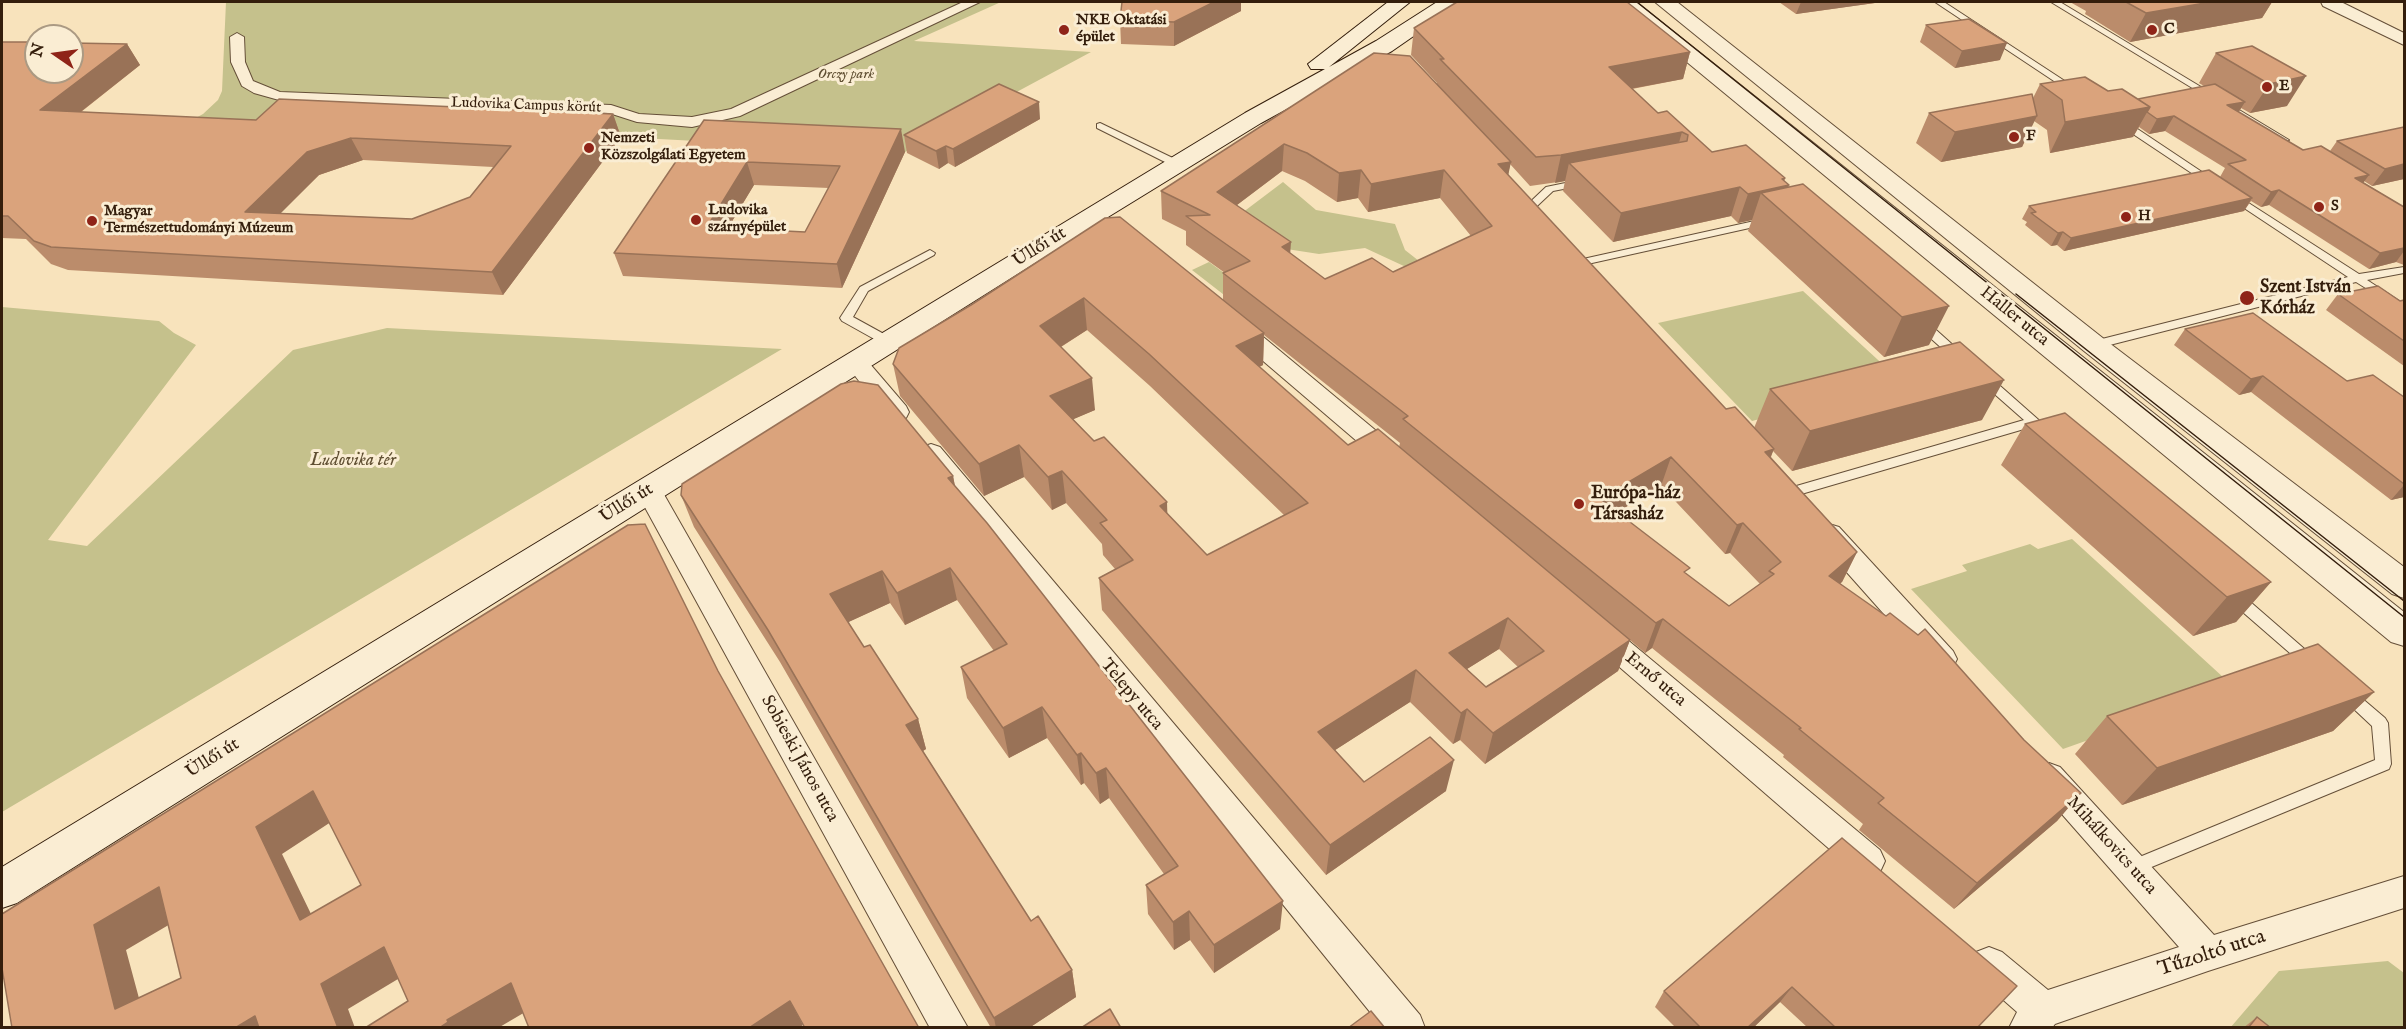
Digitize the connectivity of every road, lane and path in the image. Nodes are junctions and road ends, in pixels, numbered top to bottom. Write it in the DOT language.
graph roads {
  1 [pos="973,2"];
  2 [pos="1400,2"];
  3 [pos="1450,2"];
  4 [pos="1624,2"];
  5 [pos="1665,2"];
  6 [pos="1939,2"];
  7 [pos="2055,2"];
  8 [pos="2329,2"];
  9 [pos="237,37"];
  10 [pos="2404,40"];
  11 [pos="1384,46"];
  12 [pos="1402,64"];
  13 [pos="2089,100"];
  14 [pos="2109,114"];
  15 [pos="1252,118"];
  16 [pos="1100,126"];
  17 [pos="2295,146"];
  18 [pos="1177,165"];
  19 [pos="1595,180"];
  20 [pos="2218,186"];
  21 [pos="2228,193"];
  22 [pos="1532,204"];
  23 [pos="1099,212"];
  24 [pos="1775,219"];
  25 [pos="1124,232"];
  26 [pos="930,253"];
  27 [pos="1583,262"];
  28 [pos="2404,270"];
  29 [pos="2358,278"];
  30 [pos="1212,306"];
  31 [pos="2404,309"];
  32 [pos="1908,312"];
  33 [pos="888,342"];
  34 [pos="2094,345"];
  35 [pos="856,362"];
  36 [pos="2033,422"];
  37 [pos="2060,445"];
  38 [pos="1412,475"];
  39 [pos="649,490"];
  40 [pos="1797,499"];
  41 [pos="2220,584"];
  42 [pos="2404,585"];
  43 [pos="1576,613"];
  44 [pos="2404,632"];
  45 [pos="2318,669"];
  46 [pos="1957,676"];
  47 [pos="2335,684"];
  48 [pos="2036,763"];
  49 [pos="2131,868"];
  50 [pos="1884,875"];
  51 [pos="2,889"];
  52 [pos="2404,892"];
  53 [pos="1973,950"];
  54 [pos="2208,954"];
  55 [pos="2035,1019"];
  56 [pos="950,1028"];
  57 [pos="1407,1028"];
  1 -- 9 [label="street, Ludovika Campus körút"];
  2 -- 15 [label="street, Üllői út"];
  3 -- 11 [label="street, Üllői út"];
  4 -- 44 [label="street, Haller utca"];
  5 -- 34 [label="street, Haller utca"];
  6 -- 13 [label="lane"];
  7 -- 17 [label="lane"];
  8 -- 10 [label="street"];
  11 -- 12 [label="street"];
  11 -- 15 [label="street, Üllői út"];
  14 -- 20 [label="lane"];
  15 -- 18 [label="street, Üllői út"];
  16 -- 18 [label="lane"];
  18 -- 23 [label="street, Üllői út"];
  19 -- 22 [label="lane"];
  21 -- 29 [label="lane"];
  23 -- 25 [label="street"];
  23 -- 33 [label="street, Üllői út"];
  24 -- 27 [label="lane"];
  26 -- 33 [label="lane"];
  28 -- 29 [label="lane"];
  29 -- 31 [label="lane"];
  29 -- 34 [label="lane"];
  30 -- 38 [label="street"];
  32 -- 36 [label="lane"];
  33 -- 35 [label="street, Üllői út"];
  34 -- 42 [label="street, Haller utca"];
  35 -- 39 [label="street, Üllői út"];
  35 -- 57 [label="street, Telepy utca"];
  36 -- 37 [label="lane"];
  36 -- 40 [label="lane"];
  39 -- 51 [label="street, Üllői út"];
  39 -- 56 [label="street, Sobieski János utca"];
  40 -- 46 [label="street"];
  41 -- 45 [label="lane"];
  43 -- 50 [label="street, Ernő utca"];
  47 -- 49 [label="lane"];
  48 -- 49 [label="street, Mihálkovics utca"];
  49 -- 54 [label="street, Mihálkovics utca"];
  52 -- 54 [label="street, Tűzoltó utca"];
  53 -- 55 [label="street"];
  54 -- 55 [label="street, Tűzoltó utca"];
}
